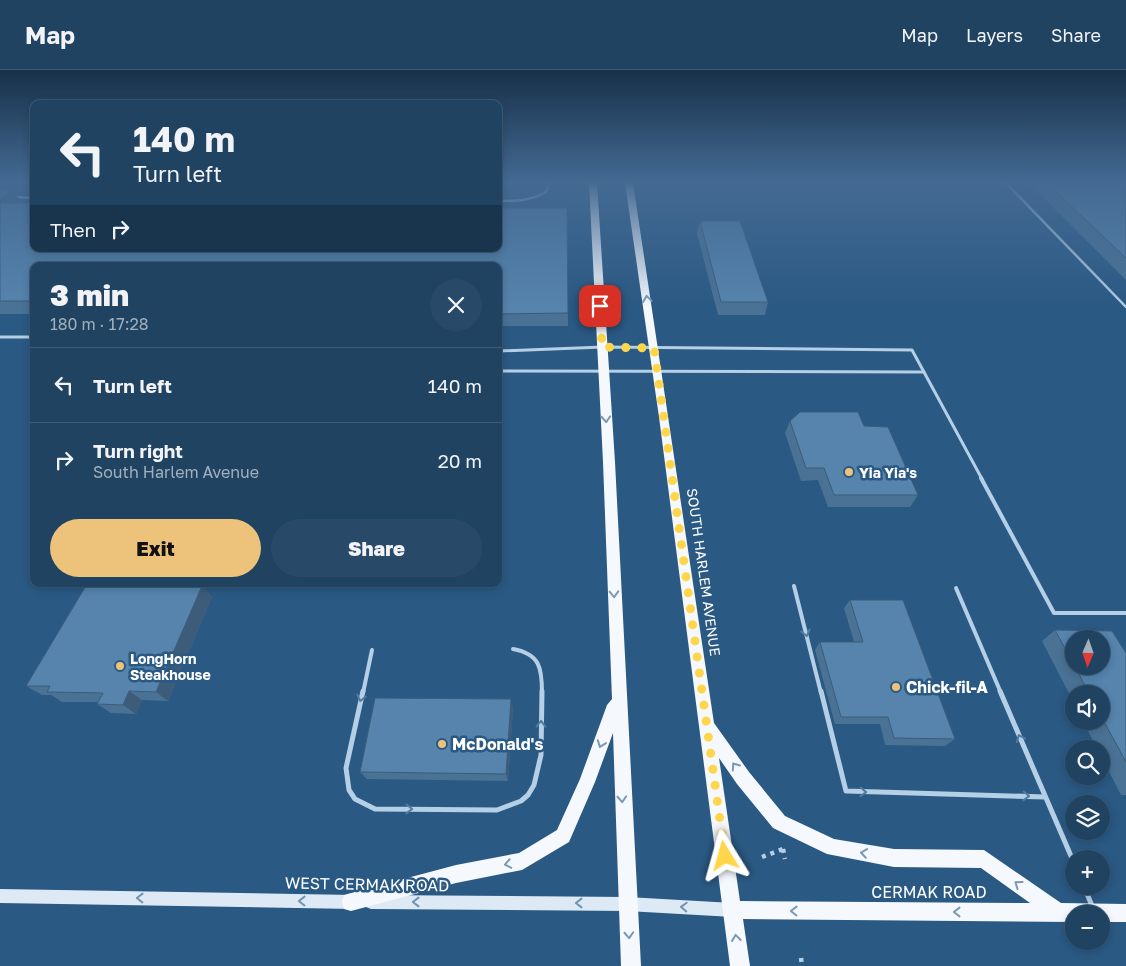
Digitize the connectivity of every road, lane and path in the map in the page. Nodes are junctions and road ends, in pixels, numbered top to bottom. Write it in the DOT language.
graph roads {
  1 [pos="595,225"];
  2 [pos="635,225"];
  3 [pos="1046,225"];
  4 [pos="1126,307"];
  5 [pos="0,337"];
  6 [pos="30,337"];
  7 [pos="602,347"];
  8 [pos="654,348"];
  9 [pos="502,351"];
  10 [pos="604,370"];
  11 [pos="656,370"];
  12 [pos="502,371"];
  13 [pos="924,372"];
  14 [pos="794,586"];
  15 [pos="956,588"];
  16 [pos="1126,613"];
  17 [pos="513,649"];
  18 [pos="372,650"];
  19 [pos="618,698"];
  20 [pos="707,726"];
  21 [pos="1045,797"];
  22 [pos="783,849"];
  23 [pos="1068,850"];
  24 [pos="762,857"];
  25 [pos="0,896"];
  26 [pos="351,902"];
  27 [pos="628,904"];
  28 [pos="732,910"];
  29 [pos="1058,912"];
  30 [pos="1065,912"];
  31 [pos="1110,913"];
  32 [pos="1126,913"];
  33 [pos="801,958"];
  34 [pos="631,966"];
  35 [pos="740,966"];
  36 [pos="802,966"];
  1 -- 7 [label="main road"];
  8 -- 2 [label="main road, SOUTH HARLEM AVENUE, one-way"];
  3 -- 4 [label="lane"];
  5 -- 6 [label="lane"];
  7 -- 8 [label="lane"];
  7 -- 9 [label="lane"];
  7 -- 10 [label="main road"];
  8 -- 11 [label="main road, SOUTH HARLEM AVENUE"];
  8 -- 13 [label="lane"];
  10 -- 11 [label="lane"];
  10 -- 12 [label="lane"];
  10 -- 19 [label="main road, one-way"];
  11 -- 13 [label="lane"];
  11 -- 20 [label="main road, SOUTH HARLEM AVENUE"];
  13 -- 16 [label="lane"];
  14 -- 21 [label="lane, one-way"];
  21 -- 15 [label="lane, one-way"];
  18 -- 17 [label="lane, one-way"];
  19 -- 26 [label="main road, one-way"];
  19 -- 27 [label="main road, one-way"];
  20 -- 28 [label="main road, SOUTH HARLEM AVENUE"];
  29 -- 20 [label="main road, one-way"];
  21 -- 23 [label="lane"];
  22 -- 24 [label="path"];
  26 -- 25 [label="main road, WEST CERMAK ROAD, one-way"];
  27 -- 26 [label="main road, WEST CERMAK ROAD, one-way"];
  28 -- 27 [label="main road, WEST CERMAK ROAD, one-way"];
  27 -- 34 [label="main road, one-way"];
  29 -- 28 [label="main road, CERMAK ROAD, one-way"];
  35 -- 28 [label="main road, SOUTH HARLEM AVENUE, one-way"];
  29 -- 30 [label="main road, CERMAK ROAD"];
  31 -- 32 [label="main road, CERMAK ROAD"];
  33 -- 36 [label="path"];
}
